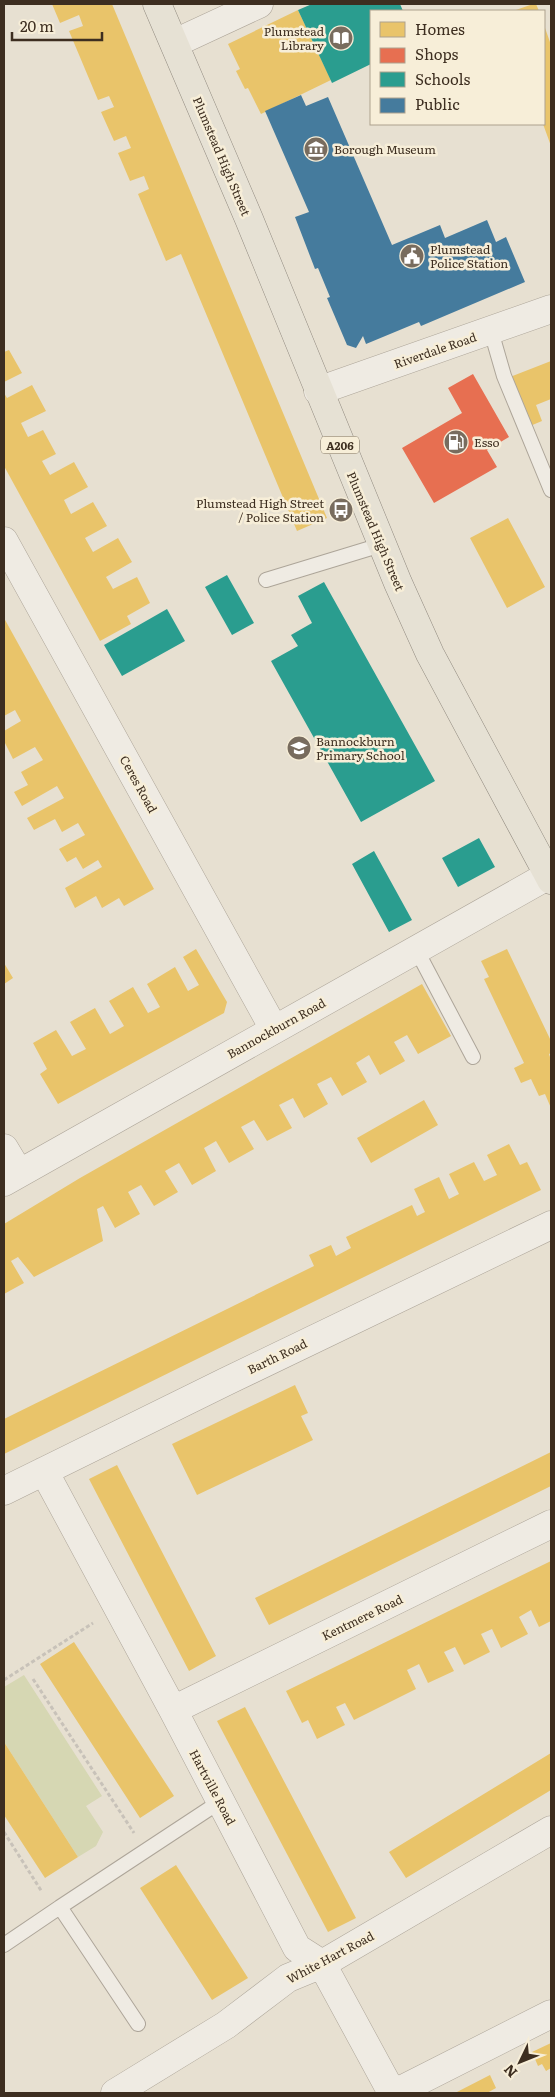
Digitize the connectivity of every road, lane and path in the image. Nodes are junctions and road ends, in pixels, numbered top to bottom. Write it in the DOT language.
graph roads {
  1 [pos="157,4"];
  2 [pos="259,4"];
  3 [pos="174,43"];
  4 [pos="551,309"];
  5 [pos="491,331"];
  6 [pos="318,391"];
  7 [pos="551,490"];
  8 [pos="4,541"];
  9 [pos="381,544"];
  10 [pos="266,580"];
  11 [pos="550,877"];
  12 [pos="416,949"];
  13 [pos="274,1029"];
  14 [pos="473,1057"];
  15 [pos="4,1148"];
  16 [pos="11,1178"];
  17 [pos="551,1225"];
  18 [pos="44,1471"];
  19 [pos="4,1491"];
  20 [pos="551,1524"];
  21 [pos="117,1608"];
  22 [pos="33,1679"];
  23 [pos="4,1680"];
  24 [pos="173,1710"];
  25 [pos="220,1801"];
  26 [pos="551,1830"];
  27 [pos="4,1832"];
  28 [pos="146,1850"];
  29 [pos="57,1909"];
  30 [pos="4,1945"];
  31 [pos="322,1964"];
  32 [pos="551,2014"];
  33 [pos="138,2024"];
  34 [pos="115,2093"];
  35 [pos="394,2093"];
  1 -- 3 [label="main road, Plumstead High Street / A206"];
  2 -- 3 [label="street"];
  3 -- 6 [label="main road, Plumstead High Street / A206"];
  4 -- 5 [label="street, Riverdale Road"];
  5 -- 6 [label="street, Riverdale Road"];
  5 -- 7 [label="lane"];
  6 -- 9 [label="main road, Plumstead High Street / A206"];
  8 -- 13 [label="street, Ceres Road"];
  9 -- 10 [label="lane"];
  9 -- 11 [label="main road, Plumstead High Street / A206"];
  11 -- 12 [label="street, Bannockburn Road"];
  12 -- 13 [label="street, Bannockburn Road"];
  12 -- 14 [label="lane"];
  13 -- 16 [label="street, Bannockburn Road"];
  15 -- 16 [label="street"];
  17 -- 18 [label="street, Barth Road"];
  18 -- 19 [label="street, Barth Road"];
  18 -- 21 [label="street, Hartville Road"];
  20 -- 24 [label="street, Kentmere Road"];
  21 -- 23 [label="path"];
  21 -- 24 [label="street, Hartville Road"];
  22 -- 28 [label="path"];
  24 -- 25 [label="street, Hartville Road"];
  25 -- 28 [label="lane"];
  25 -- 31 [label="street, Hartville Road"];
  26 -- 31 [label="street, White Hart Road"];
  27 -- 29 [label="path"];
  28 -- 29 [label="lane"];
  29 -- 30 [label="lane"];
  29 -- 33 [label="lane"];
  31 -- 34 [label="street, White Hart Road"];
  31 -- 35 [label="street, Hartville Road"];
  32 -- 35 [label="street"];
}
